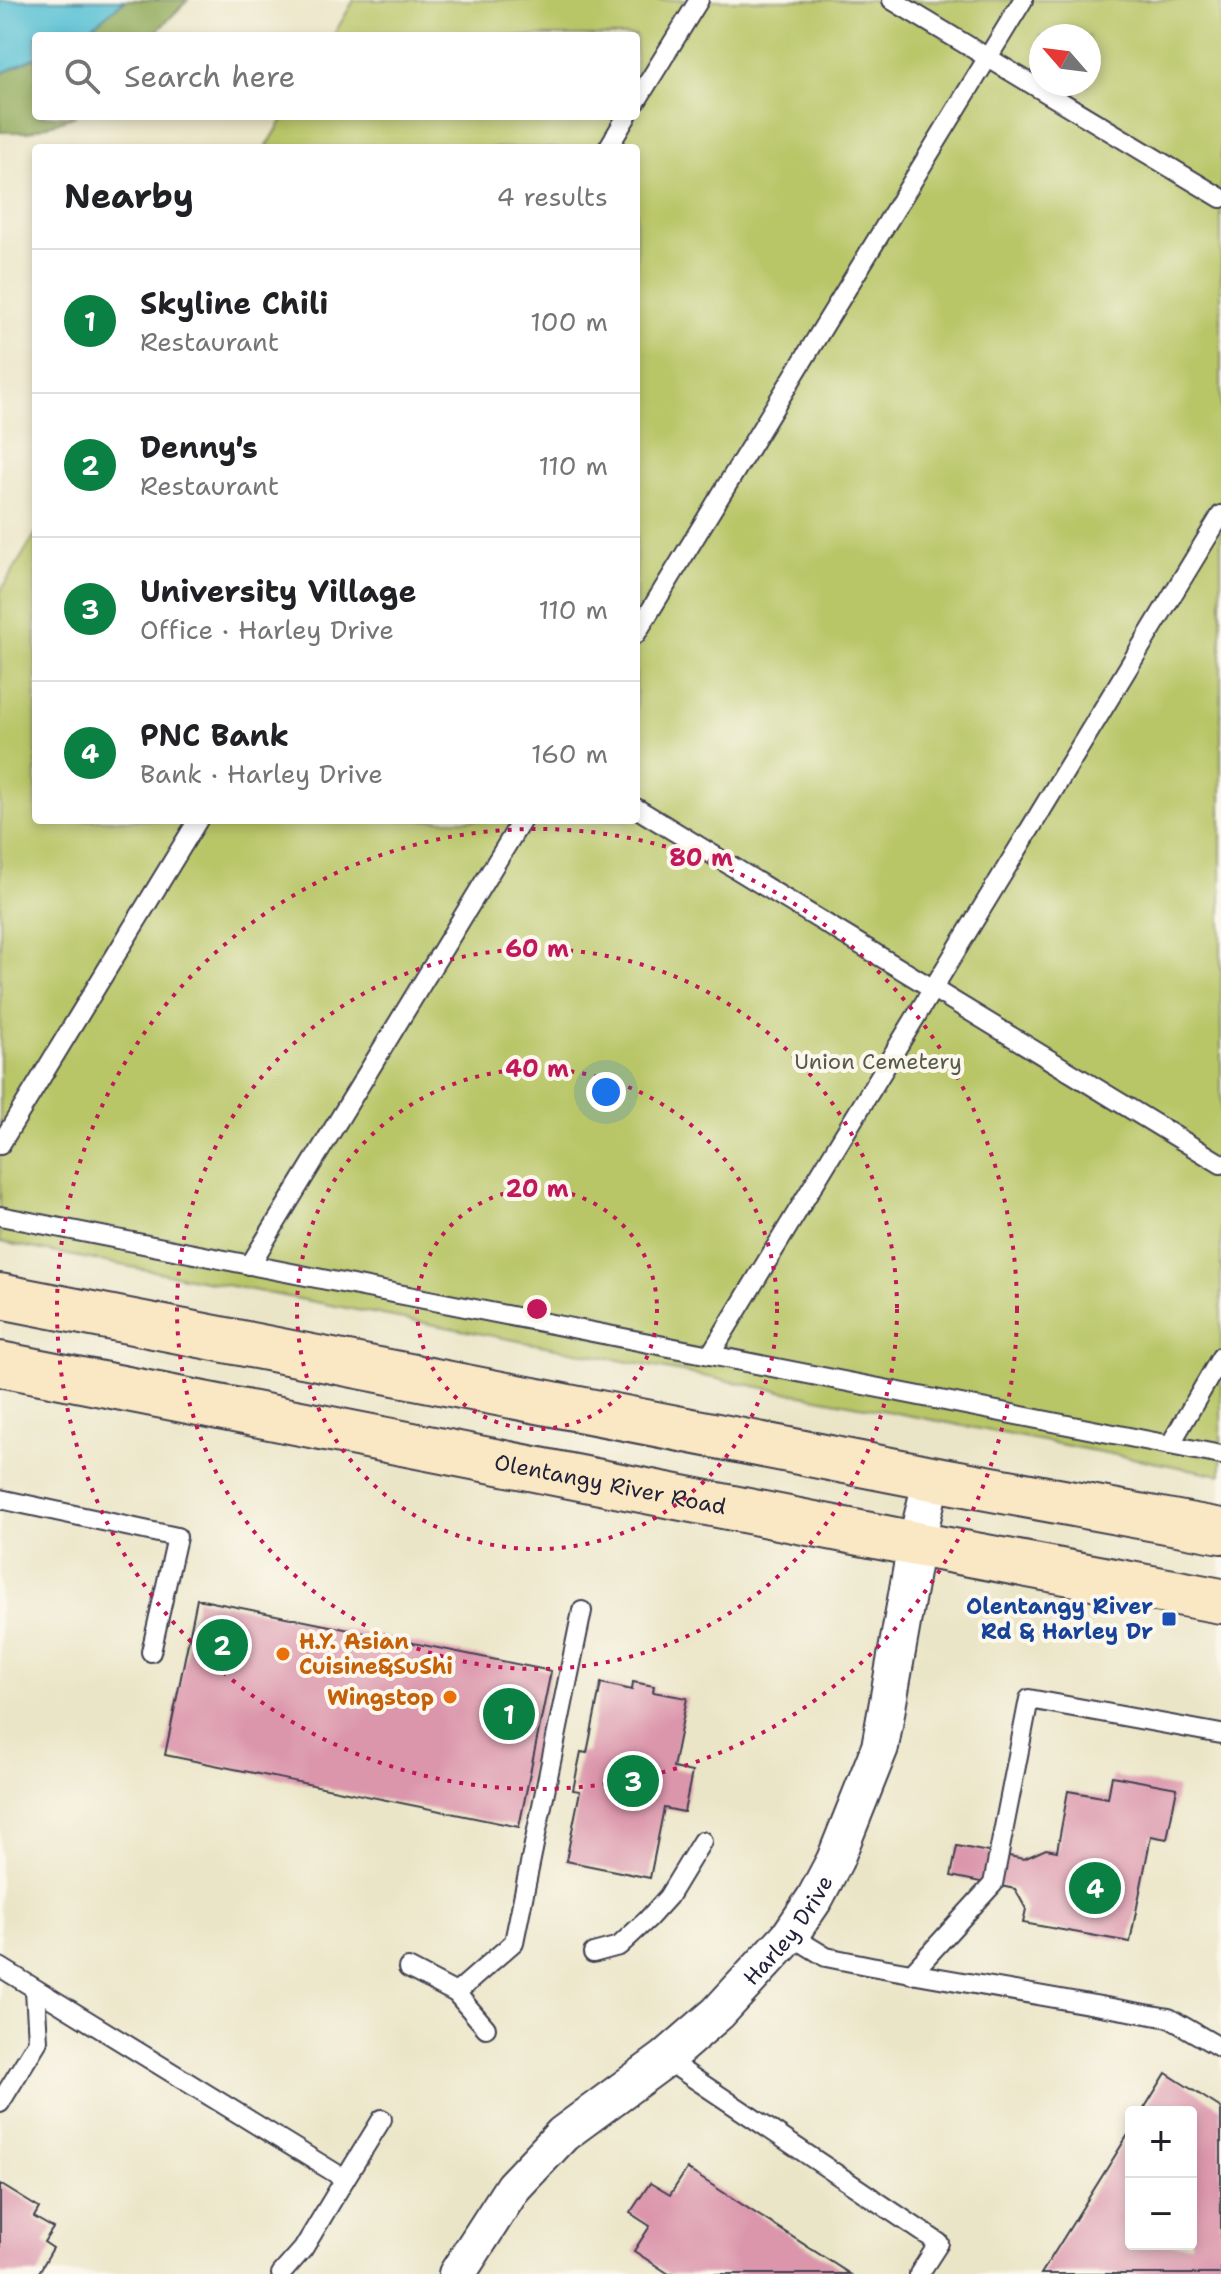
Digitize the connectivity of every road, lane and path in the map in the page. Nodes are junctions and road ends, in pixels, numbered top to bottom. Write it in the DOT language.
graph roads {
  1 [pos="699,0"];
  2 [pos="892,0"];
  3 [pos="1023,0"];
  4 [pos="988,58"];
  5 [pos="640,96"];
  6 [pos="625,120"];
  7 [pos="610,144"];
  8 [pos="1221,198"];
  9 [pos="1221,515"];
  10 [pos="640,627"];
  11 [pos="640,810"];
  12 [pos="196,824"];
  13 [pos="520,824"];
  14 [pos="931,988"];
  15 [pos="0,1145"];
  16 [pos="1221,1164"];
  17 [pos="0,1216"];
  18 [pos="250,1265"];
  19 [pos="0,1296"];
  20 [pos="710,1355"];
  21 [pos="1221,1357"];
  22 [pos="0,1364"];
  23 [pos="1170,1445"];
  24 [pos="1221,1455"];
  25 [pos="932,1478"];
  26 [pos="0,1499"];
  27 [pos="1221,1531"];
  28 [pos="916,1544"];
  29 [pos="1221,1601"];
  30 [pos="582,1611"];
  31 [pos="151,1652"];
  32 [pos="1221,1734"];
  33 [pos="702,1841"];
  34 [pos="790,1935"];
  35 [pos="593,1953"];
  36 [pos="0,1967"];
  37 [pos="408,1968"];
  38 [pos="911,1974"];
  39 [pos="35,1990"];
  40 [pos="456,1993"];
  41 [pos="486,2028"];
  42 [pos="1221,2048"];
  43 [pos="665,2059"];
  44 [pos="0,2103"];
  45 [pos="382,2119"];
  46 [pos="345,2179"];
  47 [pos="281,2274"];
  48 [pos="457,2274"];
  49 [pos="919,2274"];
  1 -- 5 [label="lane"];
  2 -- 4 [label="lane"];
  3 -- 4 [label="lane"];
  4 -- 8 [label="lane"];
  4 -- 10 [label="lane"];
  6 -- 7 [label="lane"];
  9 -- 14 [label="lane"];
  11 -- 14 [label="lane"];
  12 -- 15 [label="lane"];
  13 -- 18 [label="lane"];
  14 -- 16 [label="lane"];
  14 -- 20 [label="lane"];
  17 -- 18 [label="lane"];
  18 -- 20 [label="lane"];
  19 -- 25 [label="main road"];
  20 -- 23 [label="lane"];
  21 -- 23 [label="lane"];
  22 -- 28 [label="main road, Olentangy River Road"];
  23 -- 24 [label="lane"];
  25 -- 27 [label="main road"];
  25 -- 28 [label="street, Harley Drive"];
  26 -- 31 [label="lane"];
  28 -- 29 [label="main road, Olentangy River Road"];
  28 -- 34 [label="street, Harley Drive"];
  30 -- 40 [label="lane"];
  32 -- 38 [label="lane"];
  33 -- 35 [label="lane"];
  34 -- 38 [label="lane"];
  34 -- 43 [label="street, Harley Drive"];
  36 -- 39 [label="lane"];
  37 -- 40 [label="lane"];
  38 -- 42 [label="lane"];
  39 -- 44 [label="lane"];
  39 -- 46 [label="lane"];
  40 -- 41 [label="lane"];
  43 -- 48 [label="street, Harley Drive"];
  43 -- 49 [label="lane"];
  45 -- 46 [label="lane"];
  46 -- 47 [label="lane"];
}
